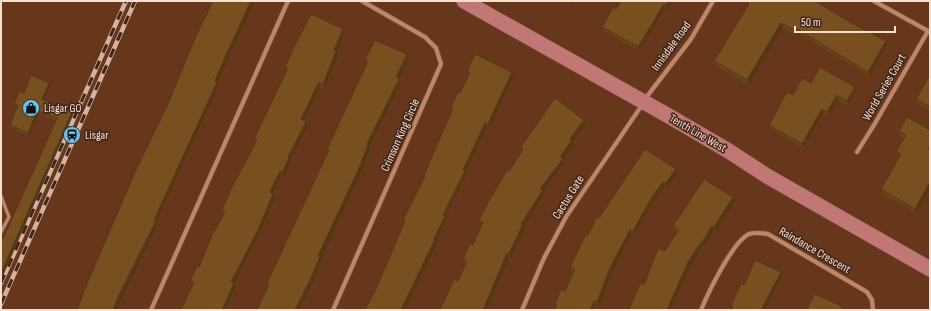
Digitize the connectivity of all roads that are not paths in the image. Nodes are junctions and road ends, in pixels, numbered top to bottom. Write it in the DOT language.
graph roads {
  1 [pos="288,1"];
  2 [pos="362,1"];
  3 [pos="464,1"];
  4 [pos="713,1"];
  5 [pos="874,1"];
  6 [pos="929,32"];
  7 [pos="644,102"];
  8 [pos="857,152"];
  9 [pos="1,196"];
  10 [pos="1,232"];
  11 [pos="930,269"];
  12 [pos="151,310"];
  13 [pos="333,310"];
  14 [pos="522,310"];
  15 [pos="701,310"];
  16 [pos="873,310"];
  1 -- 12 [label="street"];
  2 -- 13 [label="street, Crimson King Circle"];
  3 -- 7 [label="street, Tenth Line West"];
  4 -- 7 [label="street, Innisdale Road"];
  5 -- 6 [label="street"];
  6 -- 8 [label="street, World Series Court"];
  7 -- 11 [label="street, Tenth Line West"];
  7 -- 14 [label="street, Cactus Gate"];
  9 -- 10 [label="lane"];
  15 -- 16 [label="street, Raindance Crescent"];
}
